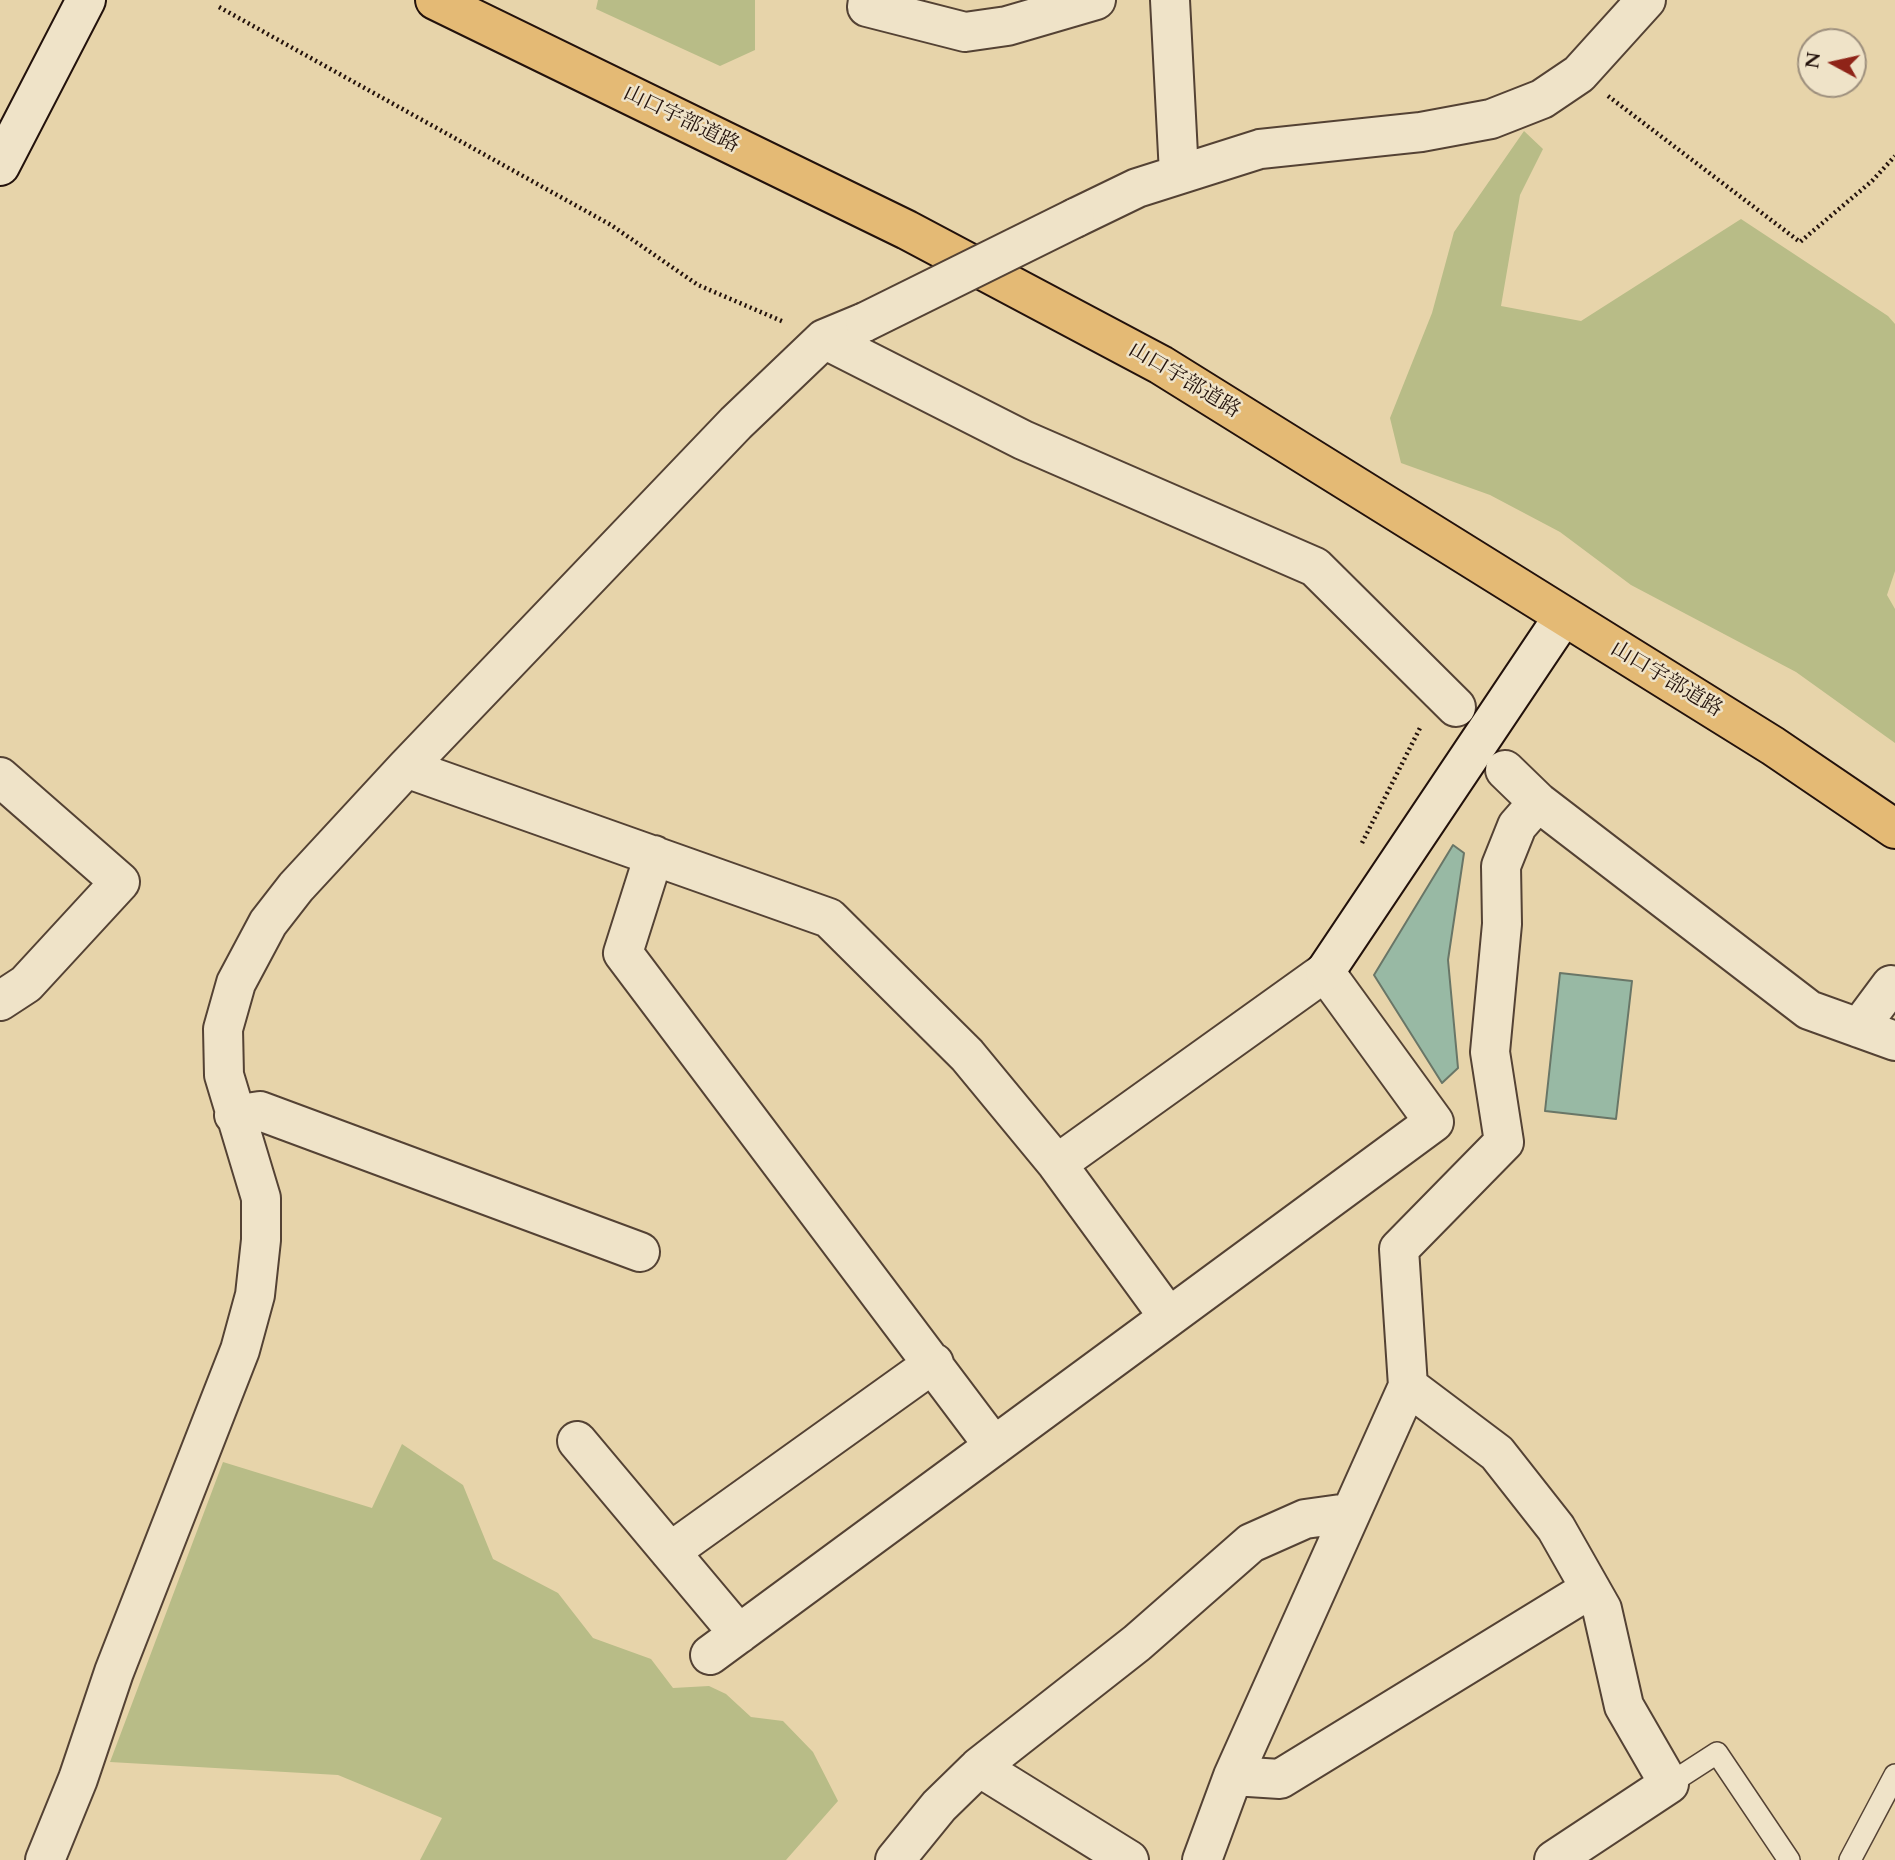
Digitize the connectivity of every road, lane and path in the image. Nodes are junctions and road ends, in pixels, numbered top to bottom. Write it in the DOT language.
graph roads {
  1 [pos="86,0"];
  2 [pos="435,0"];
  3 [pos="868,0"];
  4 [pos="1096,0"];
  5 [pos="1170,0"];
  6 [pos="1646,0"];
  7 [pos="219,7"];
  8 [pos="1579,74"];
  9 [pos="1895,156"];
  10 [pos="0,166"];
  11 [pos="1179,174"];
  12 [pos="824,339"];
  13 [pos="1563,617"];
  14 [pos="1448,699"];
  15 [pos="405,768"];
  16 [pos="1505,770"];
  17 [pos="0,777"];
  18 [pos="1538,802"];
  19 [pos="1895,829"];
  20 [pos="1361,844"];
  21 [pos="654,855"];
  22 [pos="1325,972"];
  23 [pos="1891,985"];
  24 [pos="0,1001"];
  25 [pos="1859,1028"];
  26 [pos="1895,1041"];
  27 [pos="234,1115"];
  28 [pos="1057,1164"];
  29 [pos="640,1252"];
  30 [pos="1168,1315"];
  31 [pos="934,1363"];
  32 [pos="1408,1385"];
  33 [pos="577,1441"];
  34 [pos="994,1446"];
  35 [pos="1348,1513"];
  36 [pos="670,1552"];
  37 [pos="1590,1589"];
  38 [pos="979,1767"];
  39 [pos="1895,1775"];
  40 [pos="1233,1776"];
  41 [pos="1669,1784"];
  42 [pos="45,1860"];
  43 [pos="895,1860"];
  44 [pos="1129,1860"];
  45 [pos="1202,1860"];
  46 [pos="1554,1860"];
  47 [pos="1789,1860"];
  48 [pos="1850,1860"];
  1 -- 10 [label="street"];
  2 -- 13 [label="main road, 山口宇部道路"];
  3 -- 4 [label="street"];
  5 -- 11 [label="street"];
  6 -- 8 [label="street"];
  7 -- 12 [label="path"];
  8 -- 9 [label="path"];
  8 -- 11 [label="street"];
  11 -- 12 [label="street, bridge"];
  12 -- 14 [label="street"];
  12 -- 15 [label="street"];
  13 -- 19 [label="main road, 山口宇部道路"];
  13 -- 22 [label="street"];
  14 -- 20 [label="path"];
  15 -- 21 [label="street"];
  15 -- 27 [label="street"];
  16 -- 18 [label="street"];
  17 -- 24 [label="street"];
  18 -- 25 [label="street"];
  18 -- 32 [label="street"];
  21 -- 28 [label="street"];
  21 -- 31 [label="street"];
  22 -- 28 [label="street"];
  22 -- 30 [label="street"];
  23 -- 25 [label="street"];
  25 -- 26 [label="street"];
  27 -- 29 [label="street"];
  27 -- 42 [label="street"];
  28 -- 30 [label="street"];
  30 -- 34 [label="street"];
  31 -- 34 [label="street"];
  31 -- 36 [label="street"];
  32 -- 35 [label="street"];
  32 -- 37 [label="street"];
  33 -- 36 [label="street"];
  34 -- 36 [label="street"];
  35 -- 38 [label="street"];
  35 -- 40 [label="street"];
  37 -- 40 [label="street"];
  37 -- 41 [label="street"];
  38 -- 43 [label="street"];
  38 -- 44 [label="street"];
  39 -- 48 [label="lane"];
  40 -- 45 [label="street"];
  41 -- 46 [label="street"];
  41 -- 47 [label="lane"];
}
